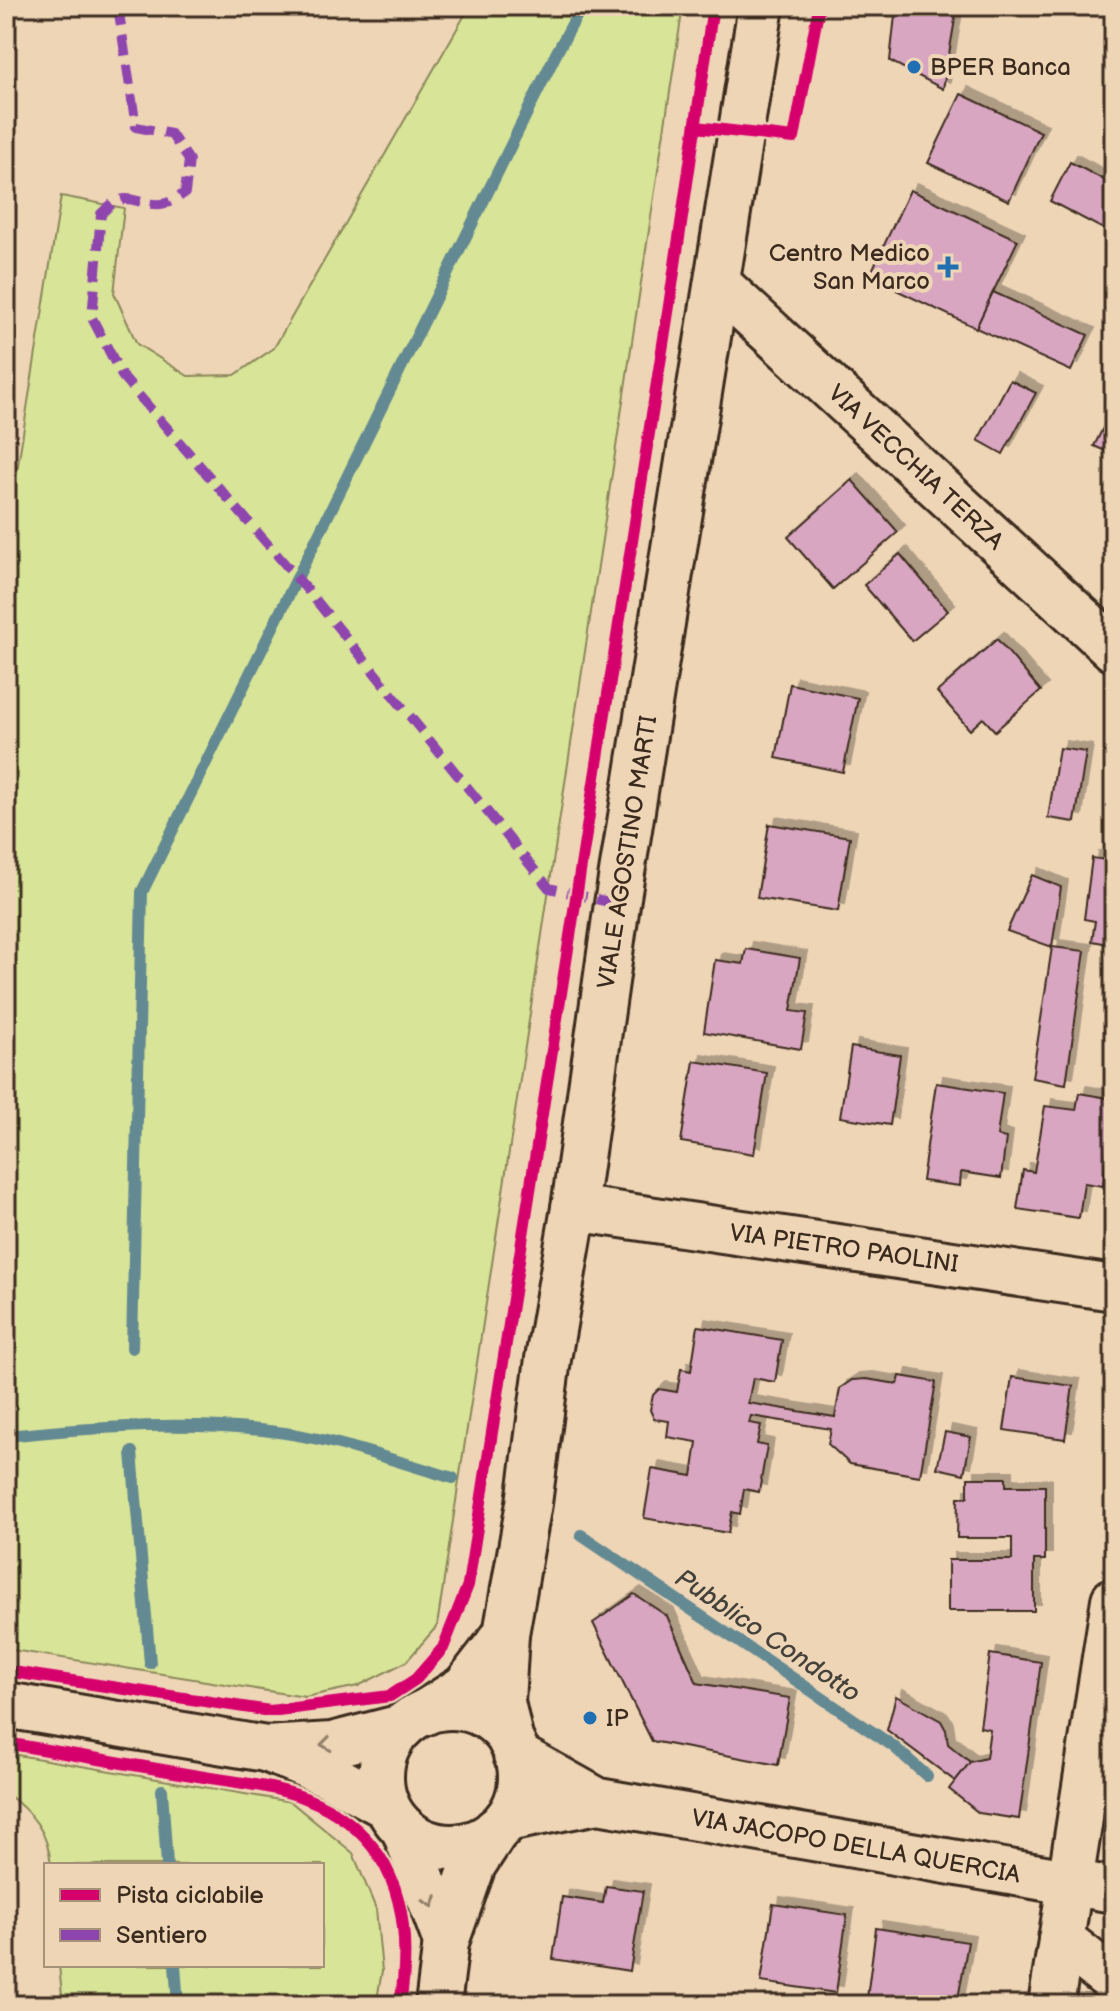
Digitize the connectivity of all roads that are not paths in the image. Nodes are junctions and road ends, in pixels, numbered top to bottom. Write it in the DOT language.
graph roads {
  1 [pos="761,6"];
  2 [pos="782,6"];
  3 [pos="750,71"];
  4 [pos="718,284"];
  5 [pos="1114,649"];
  6 [pos="574,1208"];
  7 [pos="1114,1288"];
  8 [pos="1114,1600"];
  9 [pos="506,1634"];
  10 [pos="6,1705"];
  11 [pos="413,1720"];
  12 [pos="514,1748"];
  13 [pos="266,1749"];
  14 [pos="598,1801"];
  15 [pos="395,1817"];
  16 [pos="501,1824"];
  17 [pos="1070,1883"];
  18 [pos="1114,1890"];
  19 [pos="1061,1939"];
  20 [pos="446,1942"];
  21 [pos="1114,1981"];
  22 [pos="438,2005"];
  23 [pos="1051,2005"];
  1 -- 3 [label="street, VIALE AGOSTINO MARTI"];
  2 -- 3 [label="street, VIALE AGOSTINO MARTI"];
  3 -- 4 [label="street, VIALE AGOSTINO MARTI"];
  4 -- 5 [label="street, VIA VECCHIA TERZA"];
  4 -- 6 [label="street, VIALE AGOSTINO MARTI"];
  6 -- 7 [label="street, VIA PIETRO PAOLINI"];
  6 -- 9 [label="street, VIALE AGOSTINO MARTI"];
  8 -- 17 [label="street"];
  9 -- 11 [label="street, VIALE AGOSTINO MARTI"];
  9 -- 12 [label="street, VIALE AGOSTINO MARTI"];
  10 -- 13 [label="street"];
  11 -- 12 [label="street"];
  11 -- 13 [label="street, one-way"];
  11 -- 15 [label="street"];
  12 -- 14 [label="street, VIA JACOPO DELLA QUERCIA"];
  12 -- 16 [label="street"];
  13 -- 15 [label="street"];
  14 -- 16 [label="street, VIA JACOPO DELLA QUERCIA"];
  14 -- 17 [label="street, VIA JACOPO DELLA QUERCIA"];
  15 -- 16 [label="street"];
  15 -- 20 [label="street, one-way"];
  16 -- 20 [label="street"];
  17 -- 18 [label="street, VIA JACOPO DELLA QUERCIA"];
  17 -- 19 [label="street"];
  19 -- 21 [label="street"];
  19 -- 23 [label="street"];
  20 -- 22 [label="street"];
}
